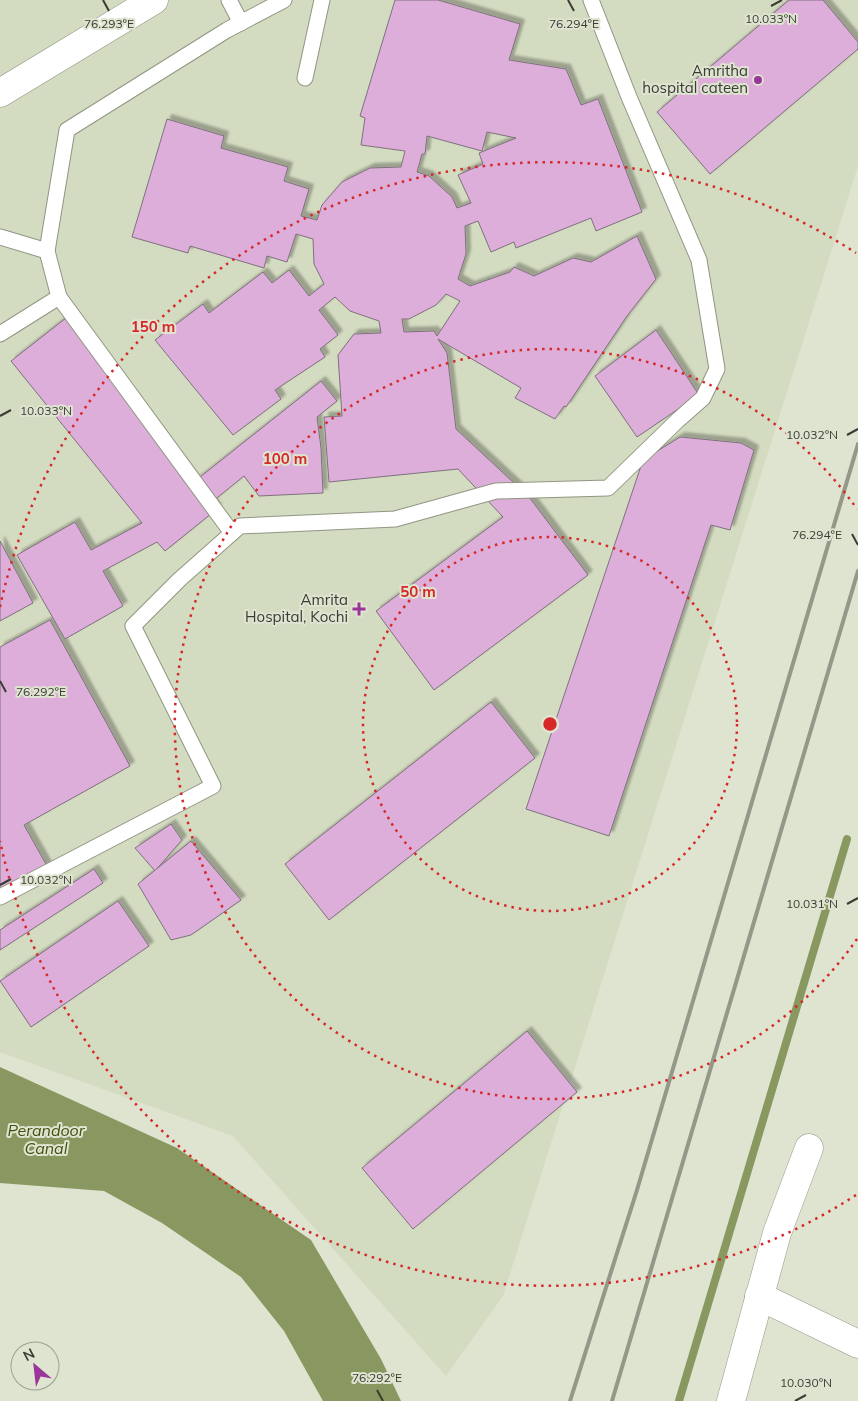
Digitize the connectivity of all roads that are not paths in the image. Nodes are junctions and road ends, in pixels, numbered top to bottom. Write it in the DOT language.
graph roads {
  1 [pos="154,0"];
  2 [pos="229,0"];
  3 [pos="284,0"];
  4 [pos="322,0"];
  5 [pos="591,0"];
  6 [pos="241,23"];
  7 [pos="305,78"];
  8 [pos="0,93"];
  9 [pos="0,238"];
  10 [pos="47,251"];
  11 [pos="59,296"];
  12 [pos="0,334"];
  13 [pos="232,533"];
  14 [pos="0,897"];
  15 [pos="809,1148"];
  16 [pos="759,1296"];
  17 [pos="858,1344"];
  18 [pos="731,1401"];
  1 -- 8 [label="street"];
  2 -- 6 [label="lane"];
  3 -- 6 [label="lane"];
  4 -- 7 [label="lane"];
  5 -- 13 [label="lane"];
  6 -- 10 [label="lane"];
  9 -- 10 [label="lane"];
  10 -- 11 [label="lane"];
  11 -- 12 [label="lane"];
  11 -- 13 [label="lane"];
  13 -- 14 [label="lane"];
  15 -- 16 [label="street"];
  16 -- 17 [label="street"];
  16 -- 18 [label="street"];
}
